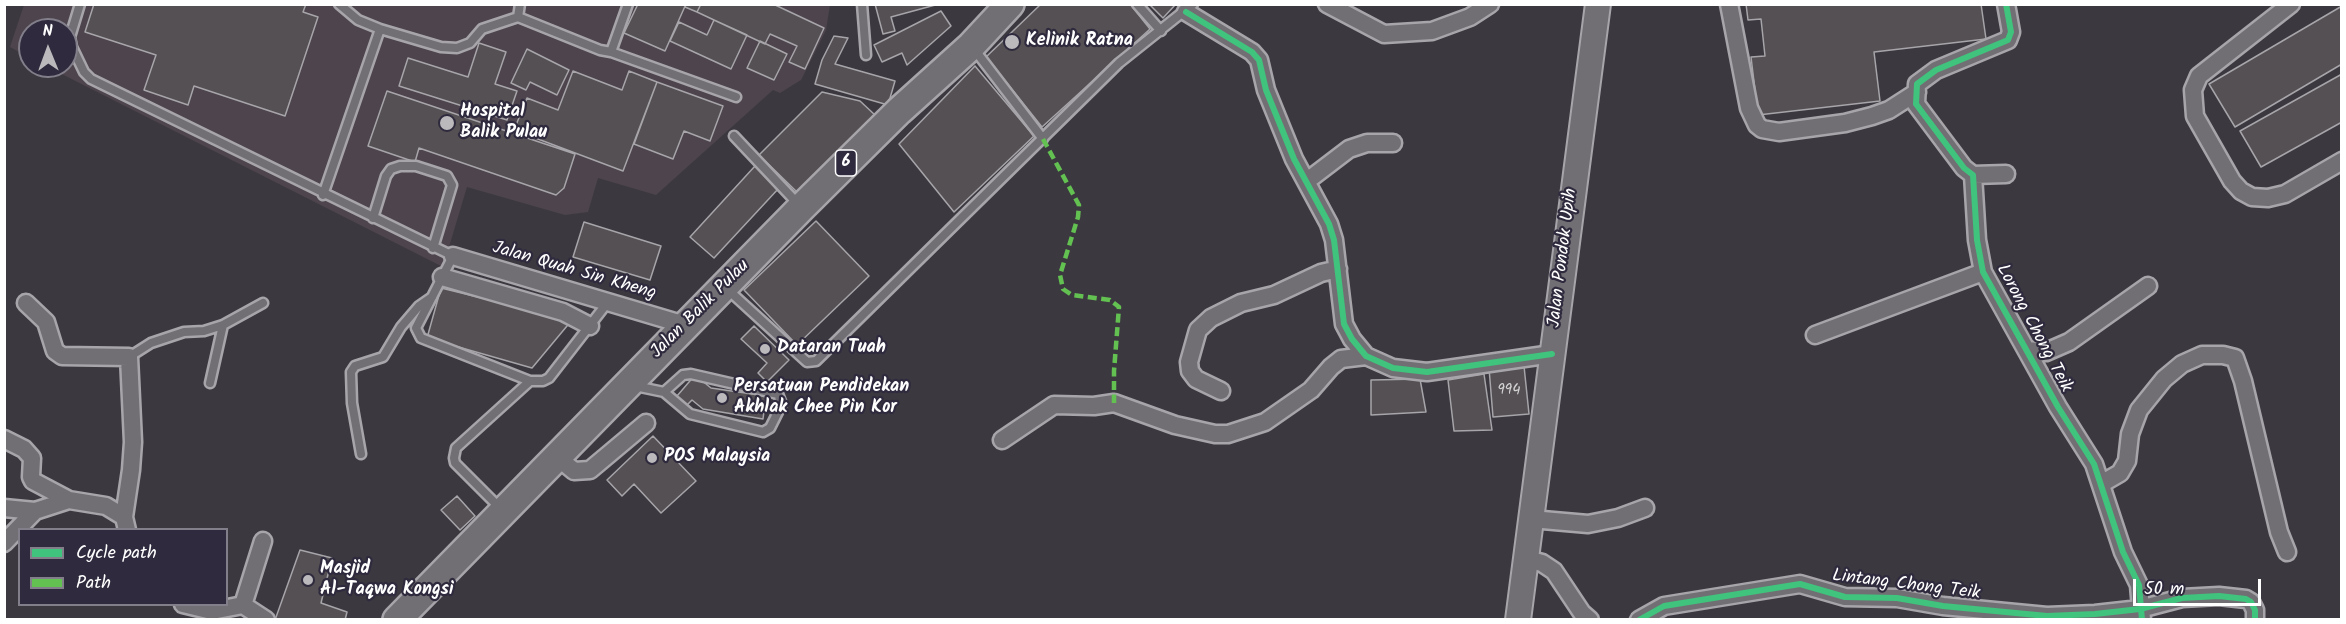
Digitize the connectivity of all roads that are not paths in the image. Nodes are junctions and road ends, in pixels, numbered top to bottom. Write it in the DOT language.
graph roads {
  1 [pos="80,4"];
  2 [pos="339,4"];
  3 [pos="520,4"];
  4 [pos="628,4"];
  5 [pos="862,4"];
  6 [pos="1010,4"];
  7 [pos="1137,4"];
  8 [pos="1327,4"];
  9 [pos="1490,4"];
  10 [pos="1598,4"];
  11 [pos="1729,4"];
  12 [pos="2006,4"];
  13 [pos="2291,4"];
  14 [pos="1189,8"];
  15 [pos="518,17"];
  16 [pos="380,30"];
  17 [pos="1161,31"];
  18 [pos="971,46"];
  19 [pos="611,52"];
  20 [pos="866,55"];
  21 [pos="1917,92"];
  22 [pos="736,97"];
  23 [pos="734,136"];
  24 [pos="1043,139"];
  25 [pos="1393,143"];
  26 [pos="2342,161"];
  27 [pos="2006,174"];
  28 [pos="1973,175"];
  29 [pos="1307,181"];
  30 [pos="324,195"];
  31 [pos="802,207"];
  32 [pos="373,219"];
  33 [pos="433,248"];
  34 [pos="453,256"];
  35 [pos="1338,269"];
  36 [pos="1983,272"];
  37 [pos="442,277"];
  38 [pos="2148,286"];
  39 [pos="725,288"];
  40 [pos="432,297"];
  41 [pos="26,303"];
  42 [pos="263,303"];
  43 [pos="608,303"];
  44 [pos="223,325"];
  45 [pos="685,325"];
  46 [pos="590,326"];
  47 [pos="1815,335"];
  48 [pos="2027,350"];
  49 [pos="1552,354"];
  50 [pos="1366,356"];
  51 [pos="129,357"];
  52 [pos="530,381"];
  53 [pos="210,383"];
  54 [pos="627,384"];
  55 [pos="1221,391"];
  56 [pos="664,392"];
  57 [pos="646,423"];
  58 [pos="4,439"];
  59 [pos="1002,440"];
  60 [pos="361,454"];
  61 [pos="556,456"];
  62 [pos="2101,484"];
  63 [pos="69,500"];
  64 [pos="4,508"];
  65 [pos="1645,508"];
  66 [pos="502,510"];
  67 [pos="35,512"];
  68 [pos="1531,519"];
  69 [pos="125,524"];
  70 [pos="19,528"];
  71 [pos="18,529"];
  72 [pos="263,542"];
  73 [pos="4,543"];
  74 [pos="2286,552"];
  75 [pos="1527,559"];
  76 [pos="243,605"];
  77 [pos="193,606"];
  78 [pos="2141,614"];
  79 [pos="266,620"];
  80 [pos="397,620"];
  81 [pos="1518,620"];
  82 [pos="1590,620"];
  83 [pos="1639,620"];
  84 [pos="2255,620"];
  1 -- 30 [label="lane"];
  2 -- 16 [label="lane"];
  3 -- 15 [label="lane"];
  4 -- 19 [label="lane"];
  5 -- 20 [label="lane"];
  6 -- 18 [label="main road, Jalan Balik Pulau / 6"];
  7 -- 17 [label="lane"];
  8 -- 9 [label="street"];
  10 -- 49 [label="main road, Jalan Pondok Upih"];
  11 -- 21 [label="street"];
  12 -- 21 [label="street"];
  13 -- 26 [label="street"];
  14 -- 17 [label="lane"];
  14 -- 29 [label="street"];
  15 -- 16 [label="lane"];
  15 -- 19 [label="lane"];
  16 -- 30 [label="lane"];
  17 -- 24 [label="lane"];
  18 -- 24 [label="lane"];
  18 -- 31 [label="main road, Jalan Balik Pulau / 6"];
  19 -- 22 [label="lane"];
  21 -- 28 [label="street"];
  23 -- 31 [label="lane"];
  24 -- 39 [label="lane"];
  25 -- 29 [label="street"];
  27 -- 28 [label="street"];
  28 -- 36 [label="street, Lorong Chong Teik"];
  29 -- 35 [label="street"];
  30 -- 32 [label="lane"];
  31 -- 39 [label="main road, Jalan Balik Pulau / 6"];
  32 -- 33 [label="lane"];
  32 -- 33 [label="lane"];
  33 -- 34 [label="lane"];
  34 -- 37 [label="lane"];
  34 -- 43 [label="street, Jalan Quah Sin Kheng"];
  35 -- 50 [label="street"];
  35 -- 55 [label="street"];
  36 -- 47 [label="street"];
  36 -- 48 [label="street, Lorong Chong Teik"];
  37 -- 40 [label="lane"];
  37 -- 46 [label="street"];
  38 -- 48 [label="street"];
  39 -- 45 [label="main road, Jalan Balik Pulau / 6"];
  40 -- 52 [label="lane"];
  40 -- 60 [label="lane"];
  41 -- 51 [label="street"];
  42 -- 44 [label="lane"];
  43 -- 45 [label="street, Jalan Quah Sin Kheng"];
  43 -- 46 [label="lane"];
  44 -- 51 [label="lane"];
  44 -- 53 [label="lane"];
  45 -- 54 [label="main road, Jalan Balik Pulau / 6"];
  46 -- 52 [label="lane"];
  48 -- 62 [label="street, Lorong Chong Teik"];
  49 -- 50 [label="street"];
  49 -- 68 [label="main road, Jalan Pondok Upih"];
  50 -- 59 [label="street"];
  51 -- 69 [label="street"];
  52 -- 66 [label="lane"];
  54 -- 56 [label="lane"];
  54 -- 61 [label="main road, Jalan Balik Pulau / 6"];
  56 -- 56 [label="lane"];
  57 -- 61 [label="street"];
  58 -- 63 [label="street"];
  61 -- 66 [label="main road, Jalan Balik Pulau / 6"];
  62 -- 74 [label="street"];
  62 -- 78 [label="street, Lorong Chong Teik"];
  63 -- 67 [label="street"];
  63 -- 69 [label="street"];
  64 -- 67 [label="street"];
  65 -- 68 [label="street"];
  66 -- 80 [label="main road, Jalan Balik Pulau / 6"];
  67 -- 70 [label="street"];
  68 -- 75 [label="main road, Jalan Pondok Upih"];
  71 -- 73 [label="street"];
  72 -- 76 [label="street"];
  75 -- 81 [label="main road, Jalan Pondok Upih"];
  75 -- 82 [label="street"];
  76 -- 77 [label="street"];
  76 -- 79 [label="street"];
  78 -- 83 [label="street, Lintang Chong Teik"];
  78 -- 84 [label="street, Lintang Chong Teik"];
}
